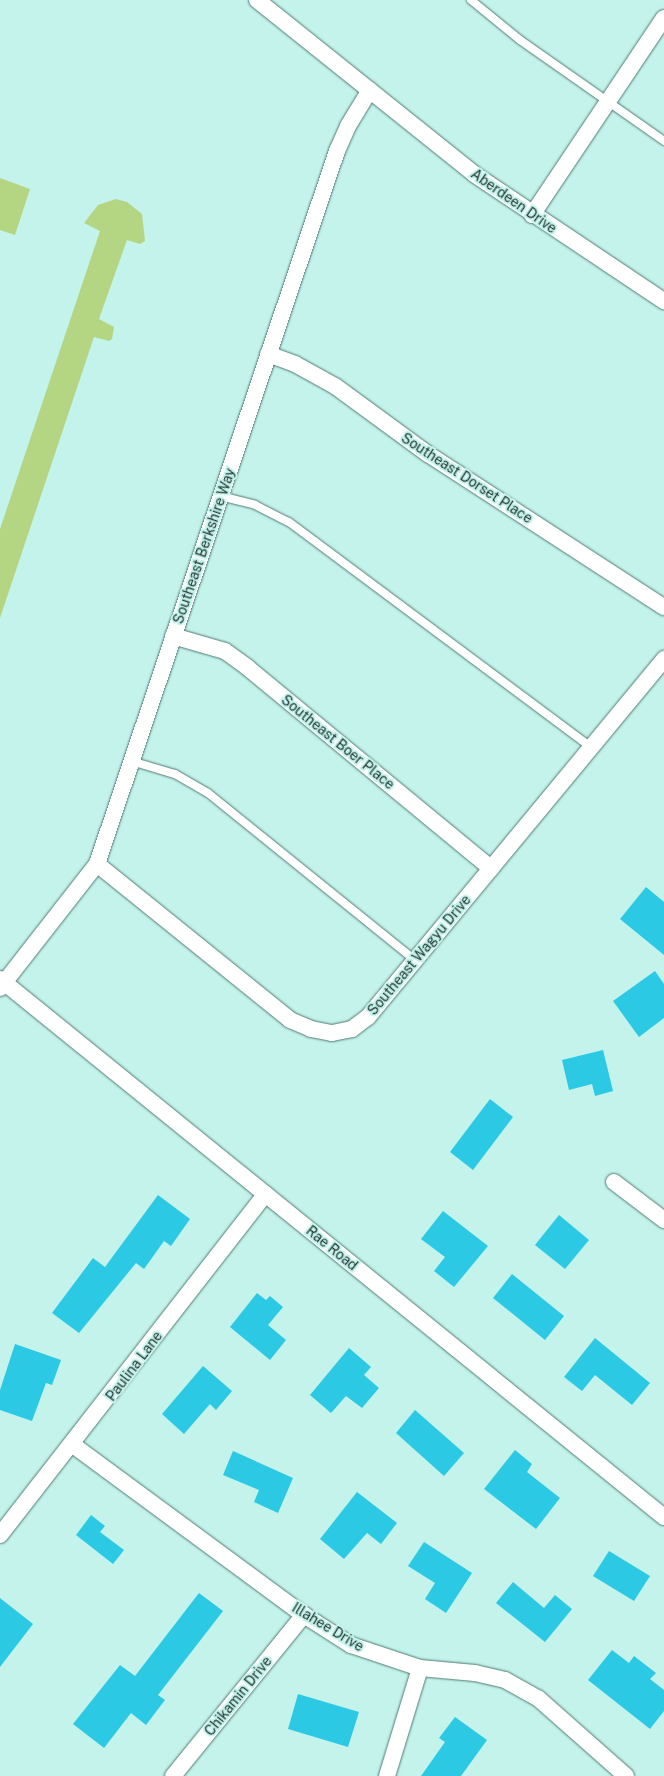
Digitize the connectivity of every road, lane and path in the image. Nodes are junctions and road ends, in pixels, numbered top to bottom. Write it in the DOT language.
graph roads {
  1 [pos="257,0"];
  2 [pos="471,0"];
  3 [pos="664,18"];
  4 [pos="370,90"];
  5 [pos="606,102"];
  6 [pos="664,141"];
  7 [pos="532,215"];
  8 [pos="664,301"];
  9 [pos="268,354"];
  10 [pos="220,496"];
  11 [pos="664,607"];
  12 [pos="173,636"];
  13 [pos="664,659"];
  14 [pos="591,747"];
  15 [pos="130,761"];
  16 [pos="96,864"];
  17 [pos="491,868"];
  18 [pos="415,960"];
  19 [pos="2,983"];
  20 [pos="614,1182"];
  21 [pos="265,1194"];
  22 [pos="664,1220"];
  23 [pos="73,1445"];
  24 [pos="664,1517"];
  25 [pos="0,1535"];
  26 [pos="304,1615"];
  27 [pos="420,1668"];
  28 [pos="172,1776"];
  29 [pos="387,1776"];
  30 [pos="626,1776"];
  1 -- 4 [label="street, Aberdeen Drive"];
  2 -- 5 [label="lane"];
  3 -- 5 [label="street"];
  4 -- 7 [label="street, Aberdeen Drive"];
  4 -- 9 [label="street, Southeast Berkshire Way"];
  5 -- 6 [label="lane"];
  5 -- 7 [label="street"];
  7 -- 8 [label="street, Aberdeen Drive"];
  9 -- 10 [label="street, Southeast Berkshire Way"];
  9 -- 11 [label="street, Southeast Dorset Place"];
  10 -- 12 [label="street, Southeast Berkshire Way"];
  10 -- 14 [label="lane"];
  12 -- 15 [label="street, Southeast Berkshire Way"];
  12 -- 17 [label="street, Southeast Boer Place"];
  13 -- 14 [label="street, Southeast Wagyu Drive"];
  14 -- 17 [label="street, Southeast Wagyu Drive"];
  15 -- 16 [label="street, Southeast Berkshire Way"];
  15 -- 18 [label="lane"];
  16 -- 18 [label="street, Southeast Wagyu Drive"];
  16 -- 19 [label="street, Southeast Berkshire Way"];
  17 -- 18 [label="street, Southeast Wagyu Drive"];
  19 -- 21 [label="street, Rae Road"];
  20 -- 22 [label="street"];
  21 -- 23 [label="street, Paulina Lane"];
  21 -- 24 [label="street, Rae Road"];
  23 -- 25 [label="street, Paulina Lane"];
  23 -- 26 [label="street, Illahee Drive"];
  26 -- 27 [label="street, Illahee Drive"];
  26 -- 28 [label="street, Chikamin Drive"];
  27 -- 29 [label="street"];
  27 -- 30 [label="street, Illahee Drive"];
}
